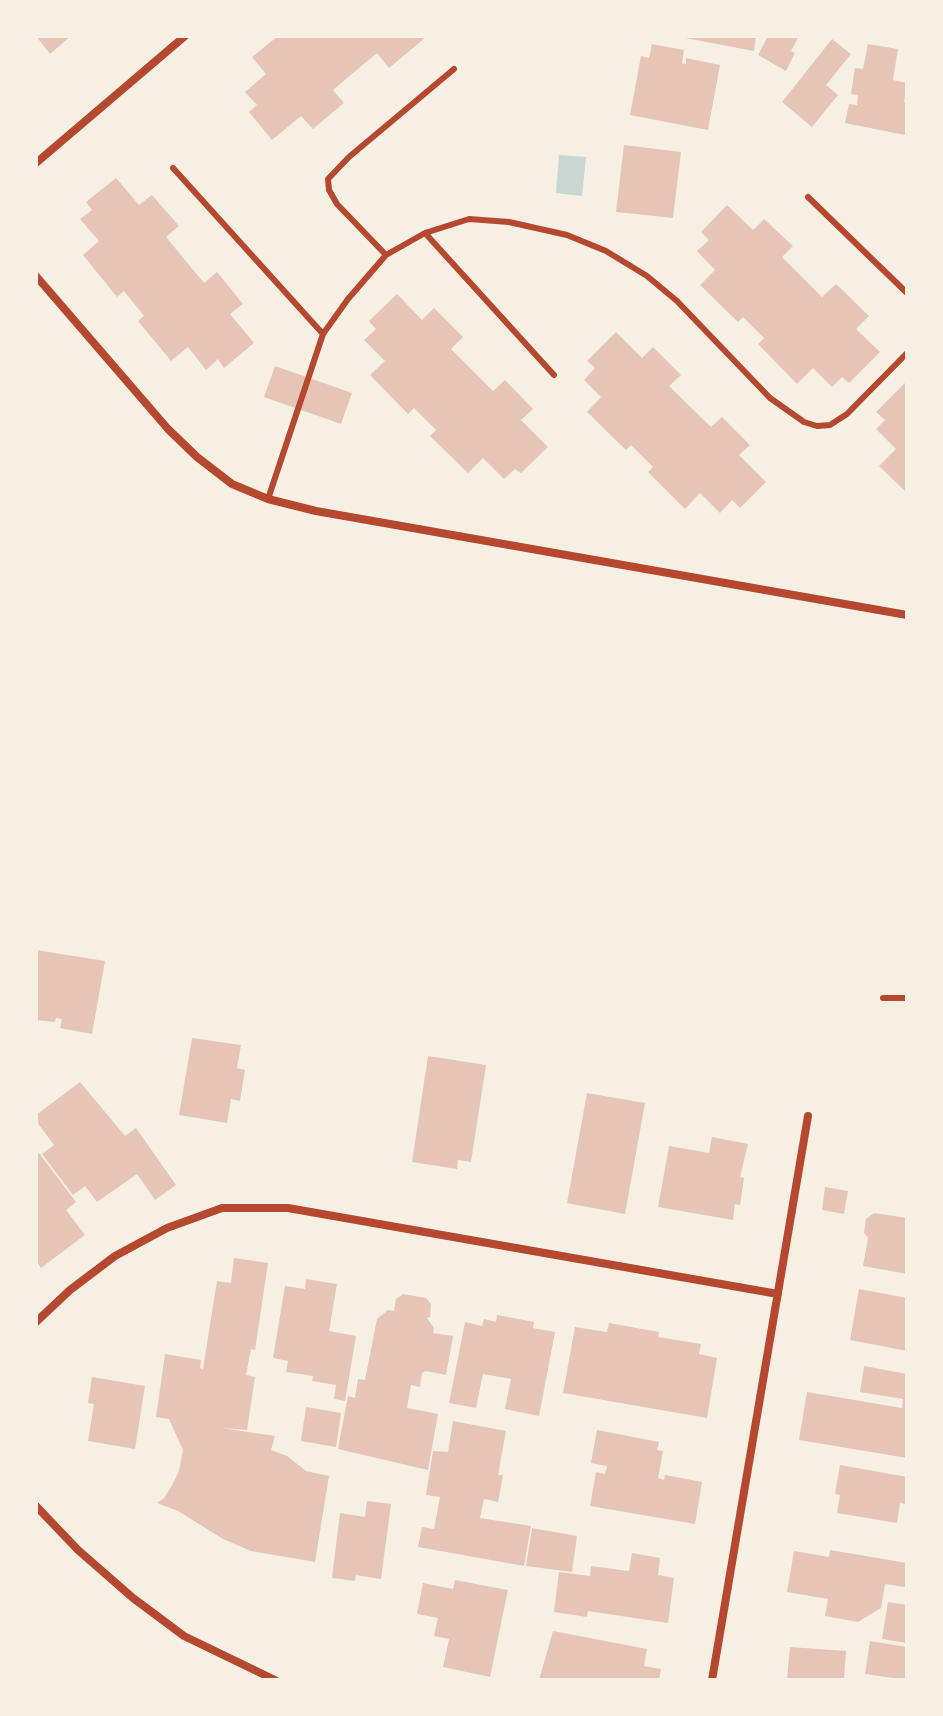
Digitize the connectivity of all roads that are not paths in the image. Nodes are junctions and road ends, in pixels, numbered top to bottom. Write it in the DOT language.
graph roads {
  1 [pos="185,36"];
  2 [pos="454,69"];
  3 [pos="36,163"];
  4 [pos="173,168"];
  5 [pos="808,197"];
  6 [pos="425,233"];
  7 [pos="386,255"];
  8 [pos="36,276"];
  9 [pos="907,293"];
  10 [pos="323,334"];
  11 [pos="907,353"];
  12 [pos="554,375"];
  13 [pos="268,499"];
  14 [pos="907,615"];
  15 [pos="883,998"];
  16 [pos="907,998"];
  17 [pos="808,1116"];
  18 [pos="778,1294"];
  19 [pos="36,1322"];
  20 [pos="36,1506"];
  21 [pos="275,1680"];
  22 [pos="712,1680"];
  1 -- 3 [label="street"];
  2 -- 7 [label="lane"];
  4 -- 10 [label="lane"];
  5 -- 9 [label="lane"];
  6 -- 7 [label="lane"];
  6 -- 11 [label="lane"];
  6 -- 12 [label="lane"];
  7 -- 10 [label="lane"];
  8 -- 13 [label="street"];
  10 -- 13 [label="lane"];
  13 -- 14 [label="street"];
  15 -- 16 [label="lane"];
  17 -- 18 [label="street"];
  18 -- 19 [label="street"];
  18 -- 22 [label="street"];
  20 -- 21 [label="street"];
}
